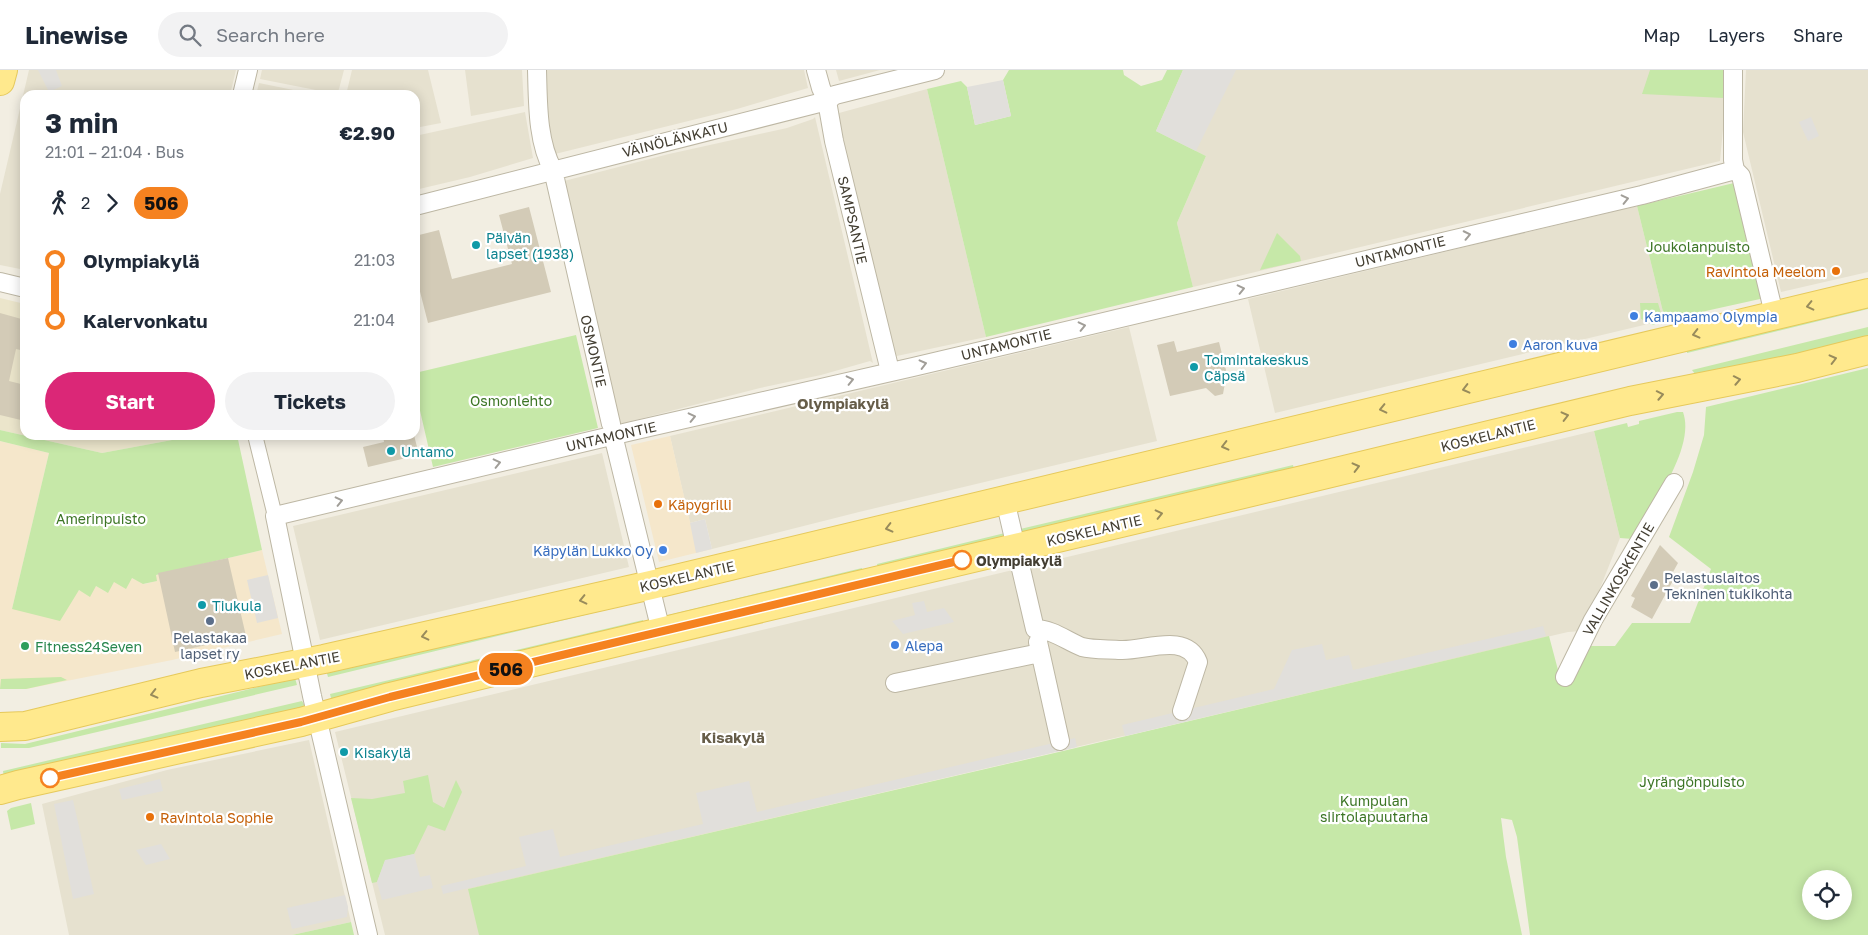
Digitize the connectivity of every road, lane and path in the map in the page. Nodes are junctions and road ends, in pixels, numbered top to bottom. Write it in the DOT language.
graph roads {
  1 [pos="2,70"];
  2 [pos="248,70"];
  3 [pos="536,70"];
  4 [pos="816,70"];
  5 [pos="935,70"];
  6 [pos="1733,70"];
  7 [pos="0,81"];
  8 [pos="243,90"];
  9 [pos="827,101"];
  10 [pos="552,170"];
  11 [pos="1735,170"];
  12 [pos="420,205"];
  13 [pos="0,282"];
  14 [pos="20,287"];
  15 [pos="1868,293"];
  16 [pos="1774,314"];
  17 [pos="1868,350"];
  18 [pos="890,371"];
  19 [pos="612,429"];
  20 [pos="257,440"];
  21 [pos="1674,482"];
  22 [pos="1005,500"];
  23 [pos="275,516"];
  24 [pos="1016,548"];
  25 [pos="651,585"];
  26 [pos="1035,630"];
  27 [pos="661,631"];
  28 [pos="1040,653"];
  29 [pos="305,663"];
  30 [pos="1565,677"];
  31 [pos="896,683"];
  32 [pos="1182,711"];
  33 [pos="317,718"];
  34 [pos="0,727"];
  35 [pos="1060,741"];
  36 [pos="0,790"];
  37 [pos="368,935"];
  1 -- 7 [label="main road"];
  2 -- 8 [label="street"];
  3 -- 10 [label="street, OSMONTIE"];
  4 -- 9 [label="street, SAMPSANTIE"];
  5 -- 9 [label="street, VÄINÖLÄNKATU"];
  6 -- 11 [label="street"];
  9 -- 10 [label="street, VÄINÖLÄNKATU"];
  9 -- 18 [label="street, SAMPSANTIE"];
  10 -- 12 [label="street, VÄINÖLÄNKATU"];
  10 -- 19 [label="street, OSMONTIE"];
  11 -- 16 [label="street"];
  18 -- 11 [label="street, UNTAMONTIE, one-way"];
  13 -- 14 [label="street"];
  15 -- 16 [label="main road, KOSKELANTIE, one-way"];
  16 -- 22 [label="main road, KOSKELANTIE, one-way"];
  24 -- 17 [label="main road, KOSKELANTIE, one-way"];
  19 -- 18 [label="street, UNTAMONTIE, one-way"];
  23 -- 19 [label="street, UNTAMONTIE, one-way"];
  19 -- 25 [label="street, OSMONTIE"];
  20 -- 23 [label="street"];
  21 -- 30 [label="street, VALLINKOSKENTIE"];
  22 -- 24 [label="street"];
  22 -- 25 [label="main road, KOSKELANTIE, one-way"];
  23 -- 29 [label="street"];
  24 -- 26 [label="street"];
  24 -- 27 [label="main road, KOSKELANTIE"];
  25 -- 27 [label="street, OSMONTIE"];
  25 -- 29 [label="main road, KOSKELANTIE, one-way"];
  26 -- 28 [label="street"];
  26 -- 32 [label="street"];
  27 -- 33 [label="main road, KOSKELANTIE"];
  28 -- 31 [label="street"];
  28 -- 35 [label="street"];
  29 -- 33 [label="street"];
  29 -- 34 [label="main road, KOSKELANTIE, one-way"];
  33 -- 36 [label="main road, KOSKELANTIE"];
  33 -- 37 [label="street"];
}
